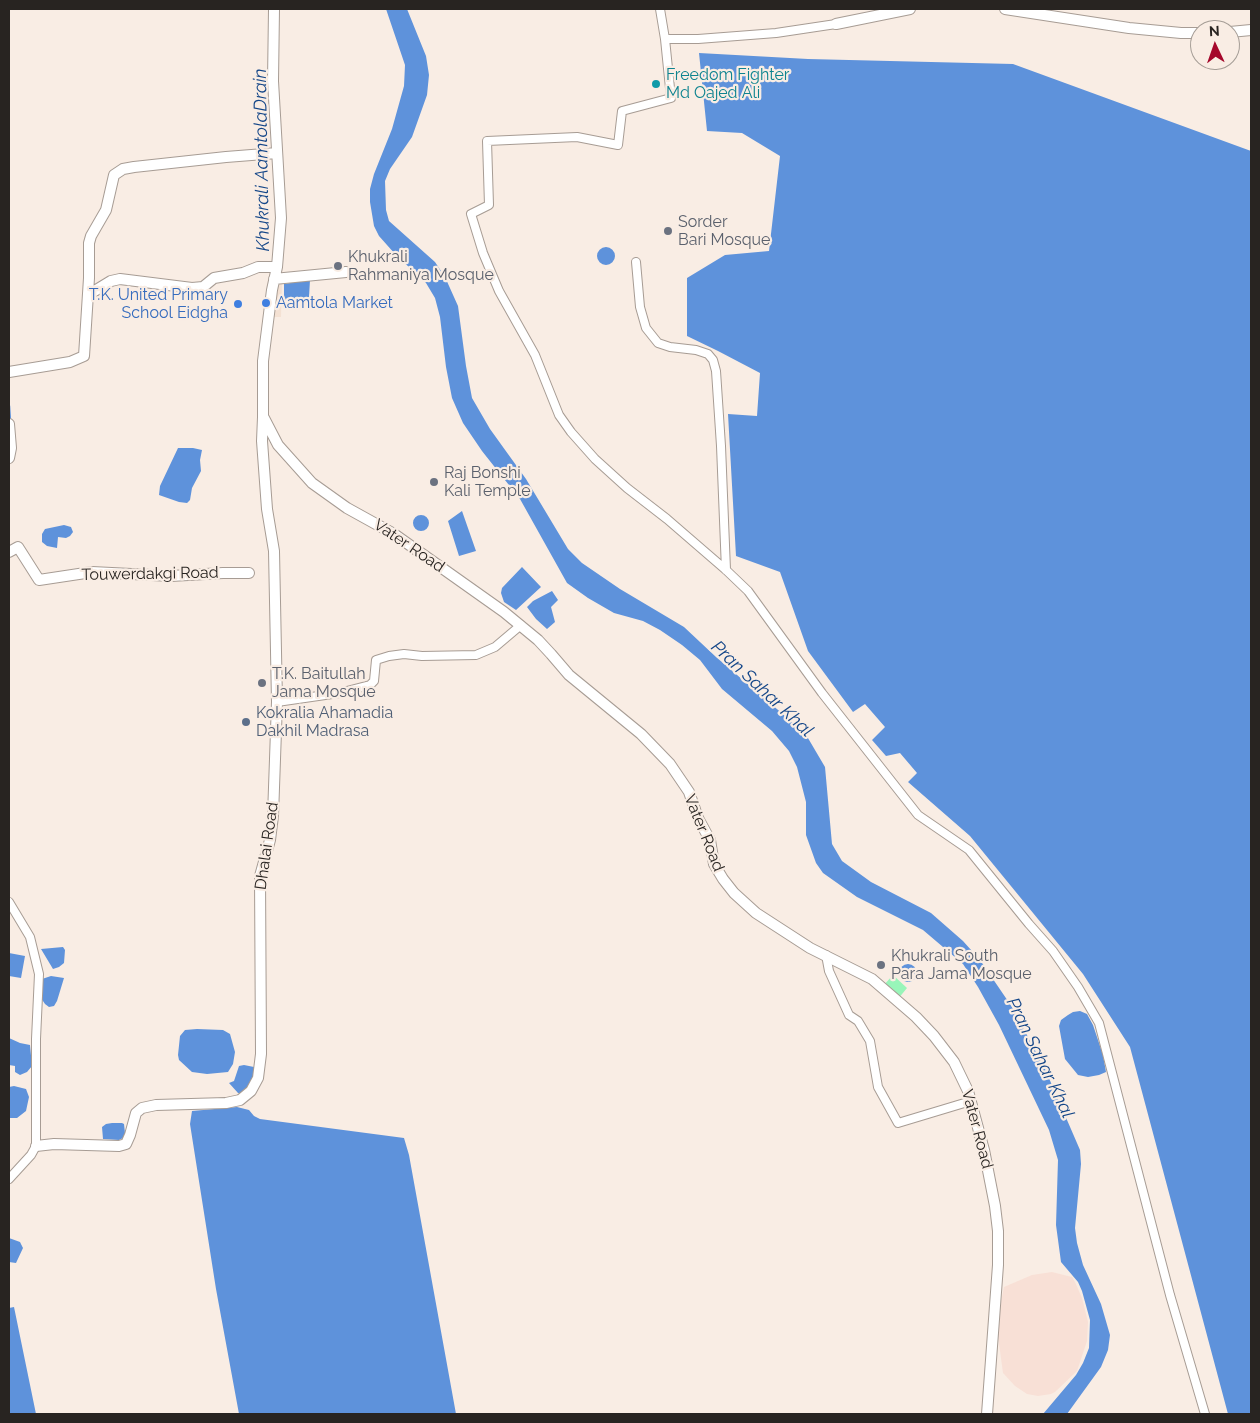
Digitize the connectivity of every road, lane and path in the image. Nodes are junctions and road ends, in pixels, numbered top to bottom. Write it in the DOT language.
graph roads {
  1 [pos="274,9"];
  2 [pos="660,9"];
  3 [pos="910,9"];
  4 [pos="1005,9"];
  5 [pos="836,24"];
  6 [pos="1190,33"];
  7 [pos="665,39"];
  8 [pos="277,154"];
  9 [pos="636,262"];
  10 [pos="277,267"];
  11 [pos="346,272"];
  12 [pos="274,279"];
  13 [pos="88,295"];
  14 [pos="9,372"];
  15 [pos="263,417"];
  16 [pos="9,424"];
  17 [pos="9,458"];
  18 [pos="9,552"];
  19 [pos="726,570"];
  20 [pos="249,573"];
  21 [pos="521,626"];
  22 [pos="277,702"];
  23 [pos="9,902"];
  24 [pos="826,955"];
  25 [pos="971,1101"];
  26 [pos="36,1146"];
  27 [pos="9,1179"];
  28 [pos="987,1414"];
  29 [pos="1206,1414"];
  1 -- 8 [label="street, Dhalai Road"];
  2 -- 7 [label="street"];
  3 -- 5 [label="street"];
  4 -- 6 [label="street"];
  5 -- 7 [label="street"];
  7 -- 19 [label="street"];
  8 -- 10 [label="street, Dhalai Road"];
  8 -- 13 [label="street"];
  9 -- 19 [label="street"];
  10 -- 12 [label="street, Dhalai Road"];
  10 -- 13 [label="street"];
  11 -- 12 [label="street"];
  12 -- 15 [label="street, Dhalai Road"];
  13 -- 14 [label="street"];
  15 -- 21 [label="street, Vater Road"];
  15 -- 22 [label="street, Dhalai Road"];
  16 -- 17 [label="street"];
  18 -- 20 [label="street, Touwerdakgi Road"];
  19 -- 29 [label="street"];
  21 -- 22 [label="street"];
  21 -- 24 [label="street, Vater Road"];
  22 -- 26 [label="street, Dhalai Road"];
  23 -- 26 [label="street"];
  24 -- 25 [label="street, Vater Road"];
  24 -- 25 [label="street"];
  25 -- 28 [label="street, Vater Road"];
  26 -- 27 [label="street"];
}
